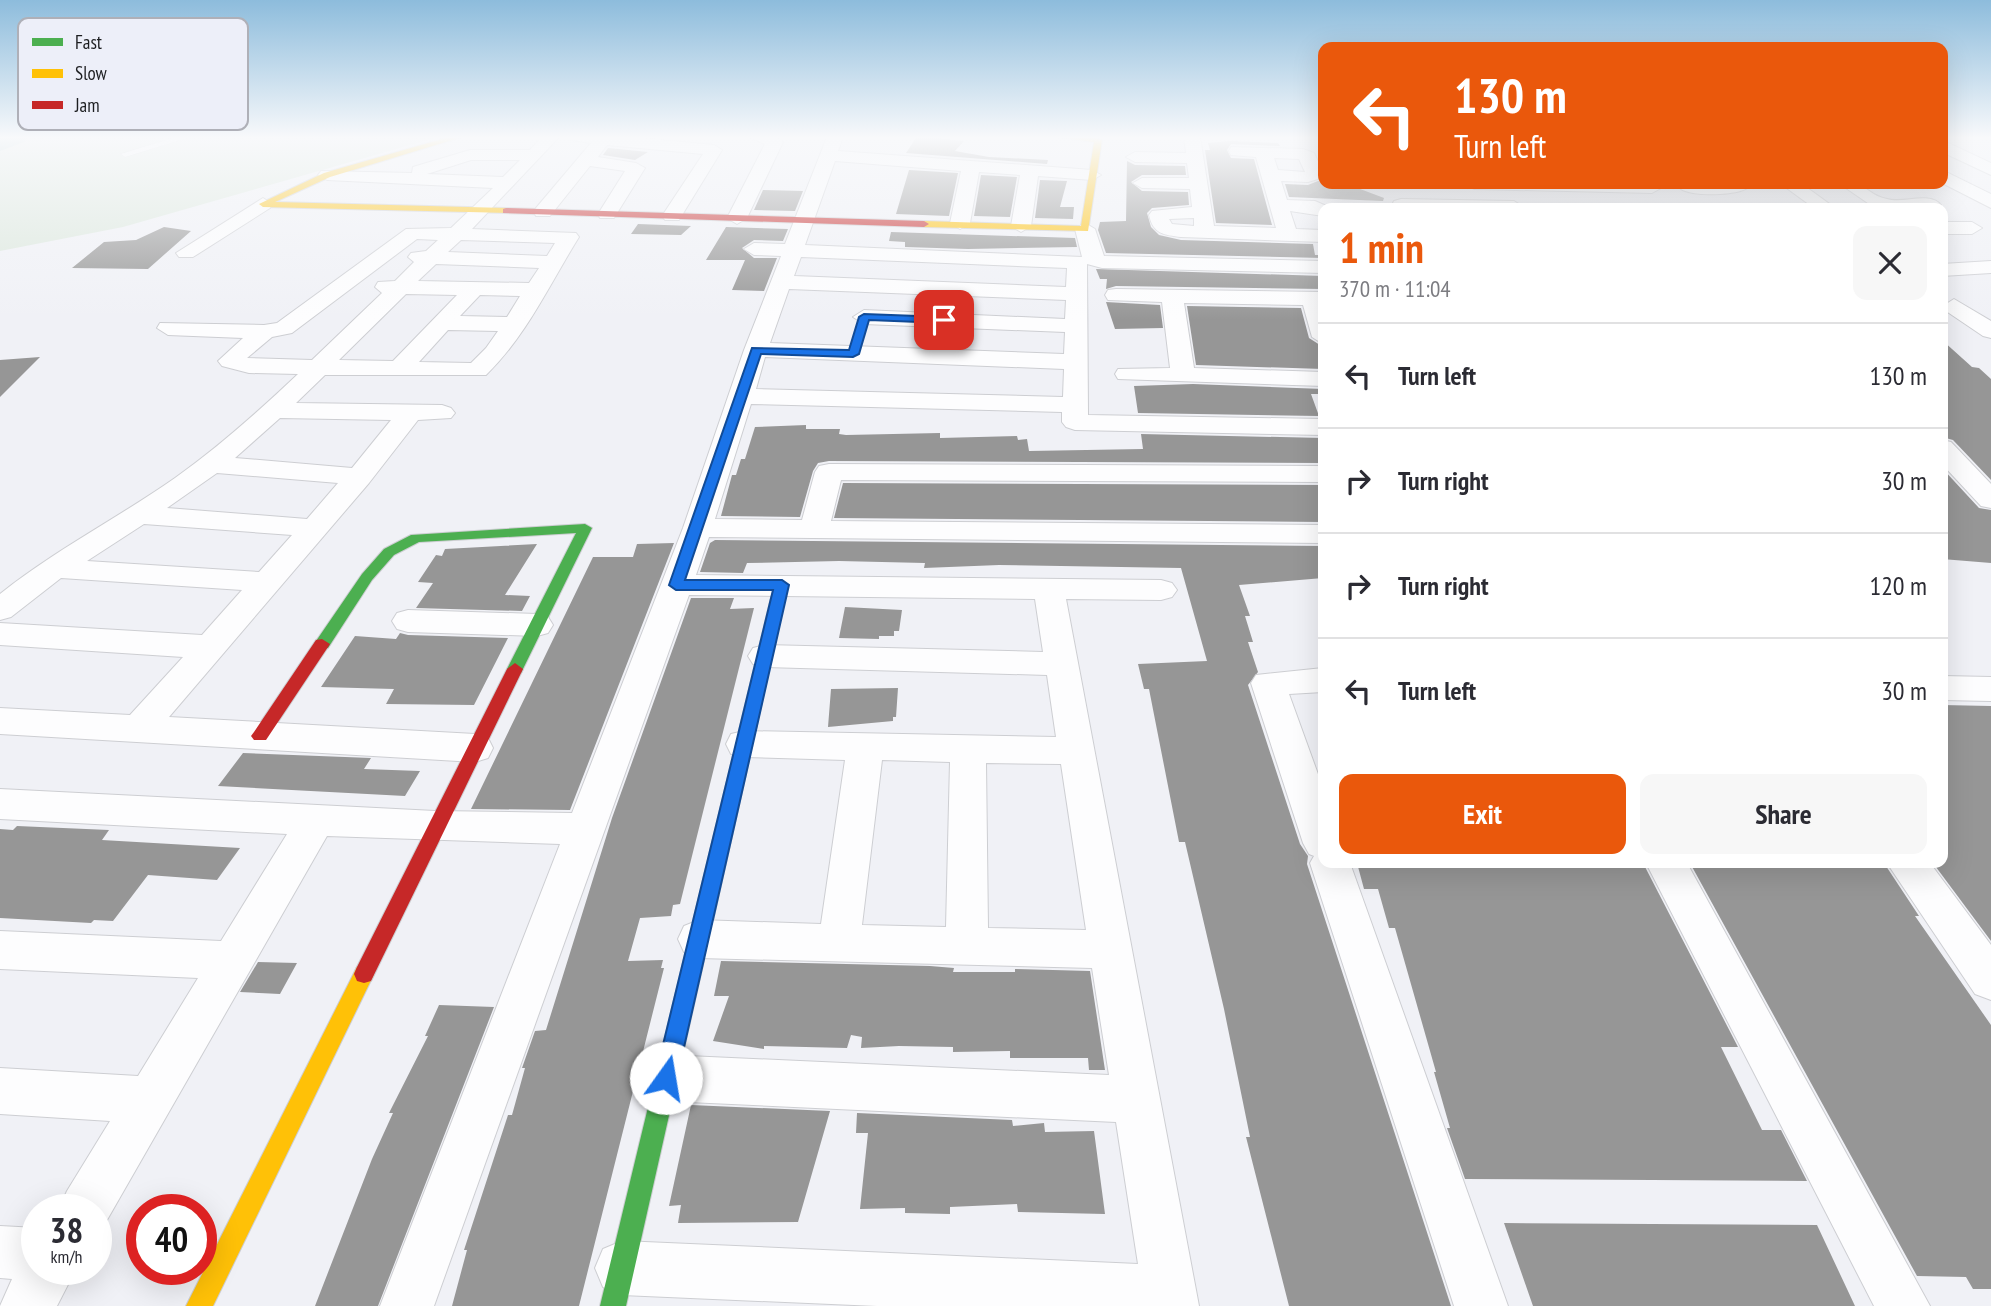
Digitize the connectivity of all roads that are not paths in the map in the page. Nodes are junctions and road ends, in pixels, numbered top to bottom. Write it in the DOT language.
graph roads {
  1 [pos="276,198"];
  2 [pos="493,198"];
  3 [pos="555,198"];
  4 [pos="617,198"];
  5 [pos="683,198"];
  6 [pos="747,198"];
  7 [pos="814,198"];
  8 [pos="965,198"];
  9 [pos="1026,198"];
  10 [pos="1089,198"];
  11 [pos="1199,198"];
  12 [pos="1277,198"];
  13 [pos="1663,198"];
  14 [pos="1667,201"];
  15 [pos="263,204"];
  16 [pos="1279,205"];
  17 [pos="1318,208"];
  18 [pos="481,210"];
  19 [pos="1145,211"];
  20 [pos="543,212"];
  21 [pos="1172,212"];
  22 [pos="1201,212"];
  23 [pos="607,214"];
  24 [pos="672,216"];
  25 [pos="737,218"];
  26 [pos="960,223"];
  27 [pos="1021,226"];
  28 [pos="1948,228"];
  29 [pos="1972,228"];
  30 [pos="1085,229"];
  31 [pos="1205,232"];
  32 [pos="455,233"];
  33 [pos="1288,235"];
  34 [pos="1318,236"];
  35 [pos="1948,247"];
  36 [pos="754,249"];
  37 [pos="795,250"];
  38 [pos="186,253"];
  39 [pos="377,257"];
  40 [pos="430,257"];
  41 [pos="552,262"];
  42 [pos="1318,267"];
  43 [pos="1985,267"];
  44 [pos="1948,270"];
  45 [pos="342,284"];
  46 [pos="872,286"];
  47 [pos="399,288"];
  48 [pos="474,289"];
  49 [pos="538,289"];
  50 [pos="1076,294"];
  51 [pos="1116,295"];
  52 [pos="1172,295"];
  53 [pos="1317,299"];
  54 [pos="1991,303"];
  55 [pos="864,317"];
  56 [pos="442,323"];
  57 [pos="515,324"];
  58 [pos="1076,326"];
  59 [pos="168,328"];
  60 [pos="1991,331"];
  61 [pos="264,332"];
  62 [pos="756,350"];
  63 [pos="853,354"];
  64 [pos="1076,362"];
  65 [pos="316,368"];
  66 [pos="398,370"];
  67 [pos="1127,374"];
  68 [pos="1183,375"];
  69 [pos="1318,379"];
  70 [pos="741,396"];
  71 [pos="1075,405"];
  72 [pos="271,410"];
  73 [pos="410,413"];
  74 [pos="442,413"];
  75 [pos="1318,427"];
  76 [pos="1948,459"];
  77 [pos="210,464"];
  78 [pos="1318,474"];
  79 [pos="359,477"];
  80 [pos="1991,500"];
  81 [pos="139,515"];
  82 [pos="314,528"];
  83 [pos="698,528"];
  84 [pos="815,528"];
  85 [pos="1318,534"];
  86 [pos="53,568"];
  87 [pos="266,582"];
  88 [pos="676,585"];
  89 [pos="782,585"];
  90 [pos="1049,589"];
  91 [pos="1161,590"];
  92 [pos="0,610"];
  93 [pos="408,621"];
  94 [pos="537,625"];
  95 [pos="0,634"];
  96 [pos="210,647"];
  97 [pos="765,656"];
  98 [pos="1063,664"];
  99 [pos="1318,680"];
  100 [pos="1948,688"];
  101 [pos="1991,689"];
  102 [pos="0,722"];
  103 [pos="139,729"];
  104 [pos="260,736"];
  105 [pos="744,744"];
  106 [pos="864,747"];
  107 [pos="475,748"];
  108 [pos="968,748"];
  109 [pos="1078,751"];
  110 [pos="0,804"];
  111 [pos="316,820"];
  112 [pos="435,826"];
  113 [pos="1318,828"];
  114 [pos="584,830"];
  115 [pos="1332,868"];
  116 [pos="1669,868"];
  117 [pos="1911,868"];
  118 [pos="699,939"];
  119 [pos="839,943"];
  120 [pos="967,946"];
  121 [pos="0,950"];
  122 [pos="1112,950"];
  123 [pos="233,961"];
  124 [pos="1991,980"];
  125 [pos="666,1078"];
  126 [pos="0,1091"];
  127 [pos="150,1100"];
  128 [pos="1138,1100"];
  129 [pos="94,1194"];
  130 [pos="0,1252"];
  131 [pos="21,1253"];
  132 [pos="39,1285"];
  133 [pos="617,1287"];
  134 [pos="1171,1299"];
  135 [pos="27,1306"];
  136 [pos="199,1306"];
  137 [pos="407,1306"];
  138 [pos="1481,1306"];
  139 [pos="1903,1306"];
  1 -- 15 [label="street"];
  2 -- 18 [label="street"];
  3 -- 20 [label="street"];
  4 -- 23 [label="street"];
  5 -- 24 [label="street"];
  6 -- 25 [label="street"];
  7 -- 37 [label="street"];
  8 -- 26 [label="street"];
  9 -- 27 [label="street"];
  10 -- 30 [label="street"];
  11 -- 22 [label="street"];
  12 -- 16 [label="street"];
  13 -- 14 [label="street"];
  15 -- 18 [label="street"];
  15 -- 38 [label="street"];
  16 -- 17 [label="street"];
  16 -- 33 [label="street"];
  18 -- 20 [label="street"];
  18 -- 32 [label="street"];
  19 -- 21 [label="street"];
  20 -- 23 [label="street"];
  21 -- 22 [label="street"];
  21 -- 31 [label="street"];
  22 -- 31 [label="street"];
  23 -- 24 [label="street"];
  24 -- 25 [label="street"];
  25 -- 37 [label="street"];
  26 -- 27 [label="street"];
  26 -- 37 [label="street"];
  27 -- 30 [label="street"];
  28 -- 29 [label="street"];
  30 -- 42 [label="street"];
  31 -- 33 [label="street"];
  32 -- 39 [label="street"];
  32 -- 40 [label="street"];
  32 -- 41 [label="street"];
  33 -- 34 [label="street"];
  35 -- 43 [label="street"];
  36 -- 37 [label="street"];
  37 -- 46 [label="street"];
  37 -- 50 [label="street"];
  37 -- 62 [label="street"];
  39 -- 40 [label="street"];
  39 -- 45 [label="street"];
  40 -- 41 [label="street"];
  40 -- 47 [label="street"];
  41 -- 49 [label="street"];
  43 -- 44 [label="street"];
  45 -- 47 [label="street"];
  45 -- 61 [label="street"];
  46 -- 50 [label="street"];
  46 -- 55 [label="street"];
  47 -- 48 [label="street"];
  47 -- 65 [label="street"];
  48 -- 49 [label="street"];
  48 -- 56 [label="street"];
  49 -- 57 [label="street"];
  50 -- 58 [label="street"];
  51 -- 52 [label="street"];
  52 -- 53 [label="street"];
  52 -- 68 [label="street"];
  54 -- 60 [label="street"];
  55 -- 58 [label="street"];
  55 -- 63 [label="street"];
  56 -- 57 [label="street"];
  56 -- 66 [label="street"];
  57 -- 66 [label="street"];
  58 -- 64 [label="street"];
  59 -- 61 [label="street"];
  61 -- 65 [label="street"];
  62 -- 63 [label="street"];
  62 -- 70 [label="street"];
  63 -- 64 [label="street"];
  64 -- 71 [label="street"];
  65 -- 66 [label="street"];
  65 -- 72 [label="street"];
  67 -- 68 [label="street"];
  68 -- 69 [label="street"];
  70 -- 71 [label="street"];
  70 -- 83 [label="street"];
  71 -- 75 [label="street"];
  72 -- 73 [label="street"];
  72 -- 77 [label="street"];
  73 -- 74 [label="street"];
  73 -- 79 [label="street"];
  76 -- 80 [label="street"];
  77 -- 79 [label="street"];
  77 -- 81 [label="street"];
  78 -- 84 [label="street"];
  79 -- 82 [label="street"];
  81 -- 82 [label="street"];
  81 -- 86 [label="street"];
  82 -- 87 [label="street"];
  83 -- 84 [label="street"];
  83 -- 88 [label="street"];
  84 -- 85 [label="street"];
  86 -- 87 [label="street"];
  86 -- 92 [label="street"];
  87 -- 96 [label="street"];
  88 -- 89 [label="street"];
  88 -- 114 [label="street"];
  89 -- 90 [label="street"];
  89 -- 97 [label="street"];
  90 -- 91 [label="street"];
  90 -- 98 [label="street"];
  93 -- 94 [label="street"];
  94 -- 104 [label="street"];
  94 -- 107 [label="street"];
  95 -- 96 [label="street"];
  96 -- 103 [label="street"];
  97 -- 98 [label="street"];
  97 -- 105 [label="street"];
  98 -- 109 [label="street"];
  99 -- 113 [label="street"];
  100 -- 101 [label="street"];
  102 -- 103 [label="street"];
  103 -- 104 [label="street"];
  104 -- 107 [label="street"];
  105 -- 106 [label="street"];
  105 -- 118 [label="street"];
  106 -- 108 [label="street"];
  106 -- 119 [label="street"];
  107 -- 112 [label="street"];
  108 -- 109 [label="street"];
  108 -- 120 [label="street"];
  109 -- 122 [label="street"];
  110 -- 111 [label="street"];
  111 -- 112 [label="street"];
  111 -- 123 [label="street"];
  112 -- 114 [label="street"];
  112 -- 136 [label="street"];
  114 -- 137 [label="street"];
  115 -- 138 [label="street"];
  116 -- 139 [label="street"];
  117 -- 124 [label="street"];
  118 -- 119 [label="street"];
  118 -- 125 [label="street"];
  119 -- 120 [label="street"];
  120 -- 122 [label="street"];
  121 -- 123 [label="street"];
  122 -- 128 [label="street"];
  123 -- 127 [label="street"];
  125 -- 128 [label="street"];
  125 -- 133 [label="street"];
  126 -- 127 [label="street"];
  127 -- 129 [label="street"];
  128 -- 134 [label="street"];
  130 -- 131 [label="street"];
  132 -- 135 [label="street"];
  133 -- 134 [label="street"];
}
